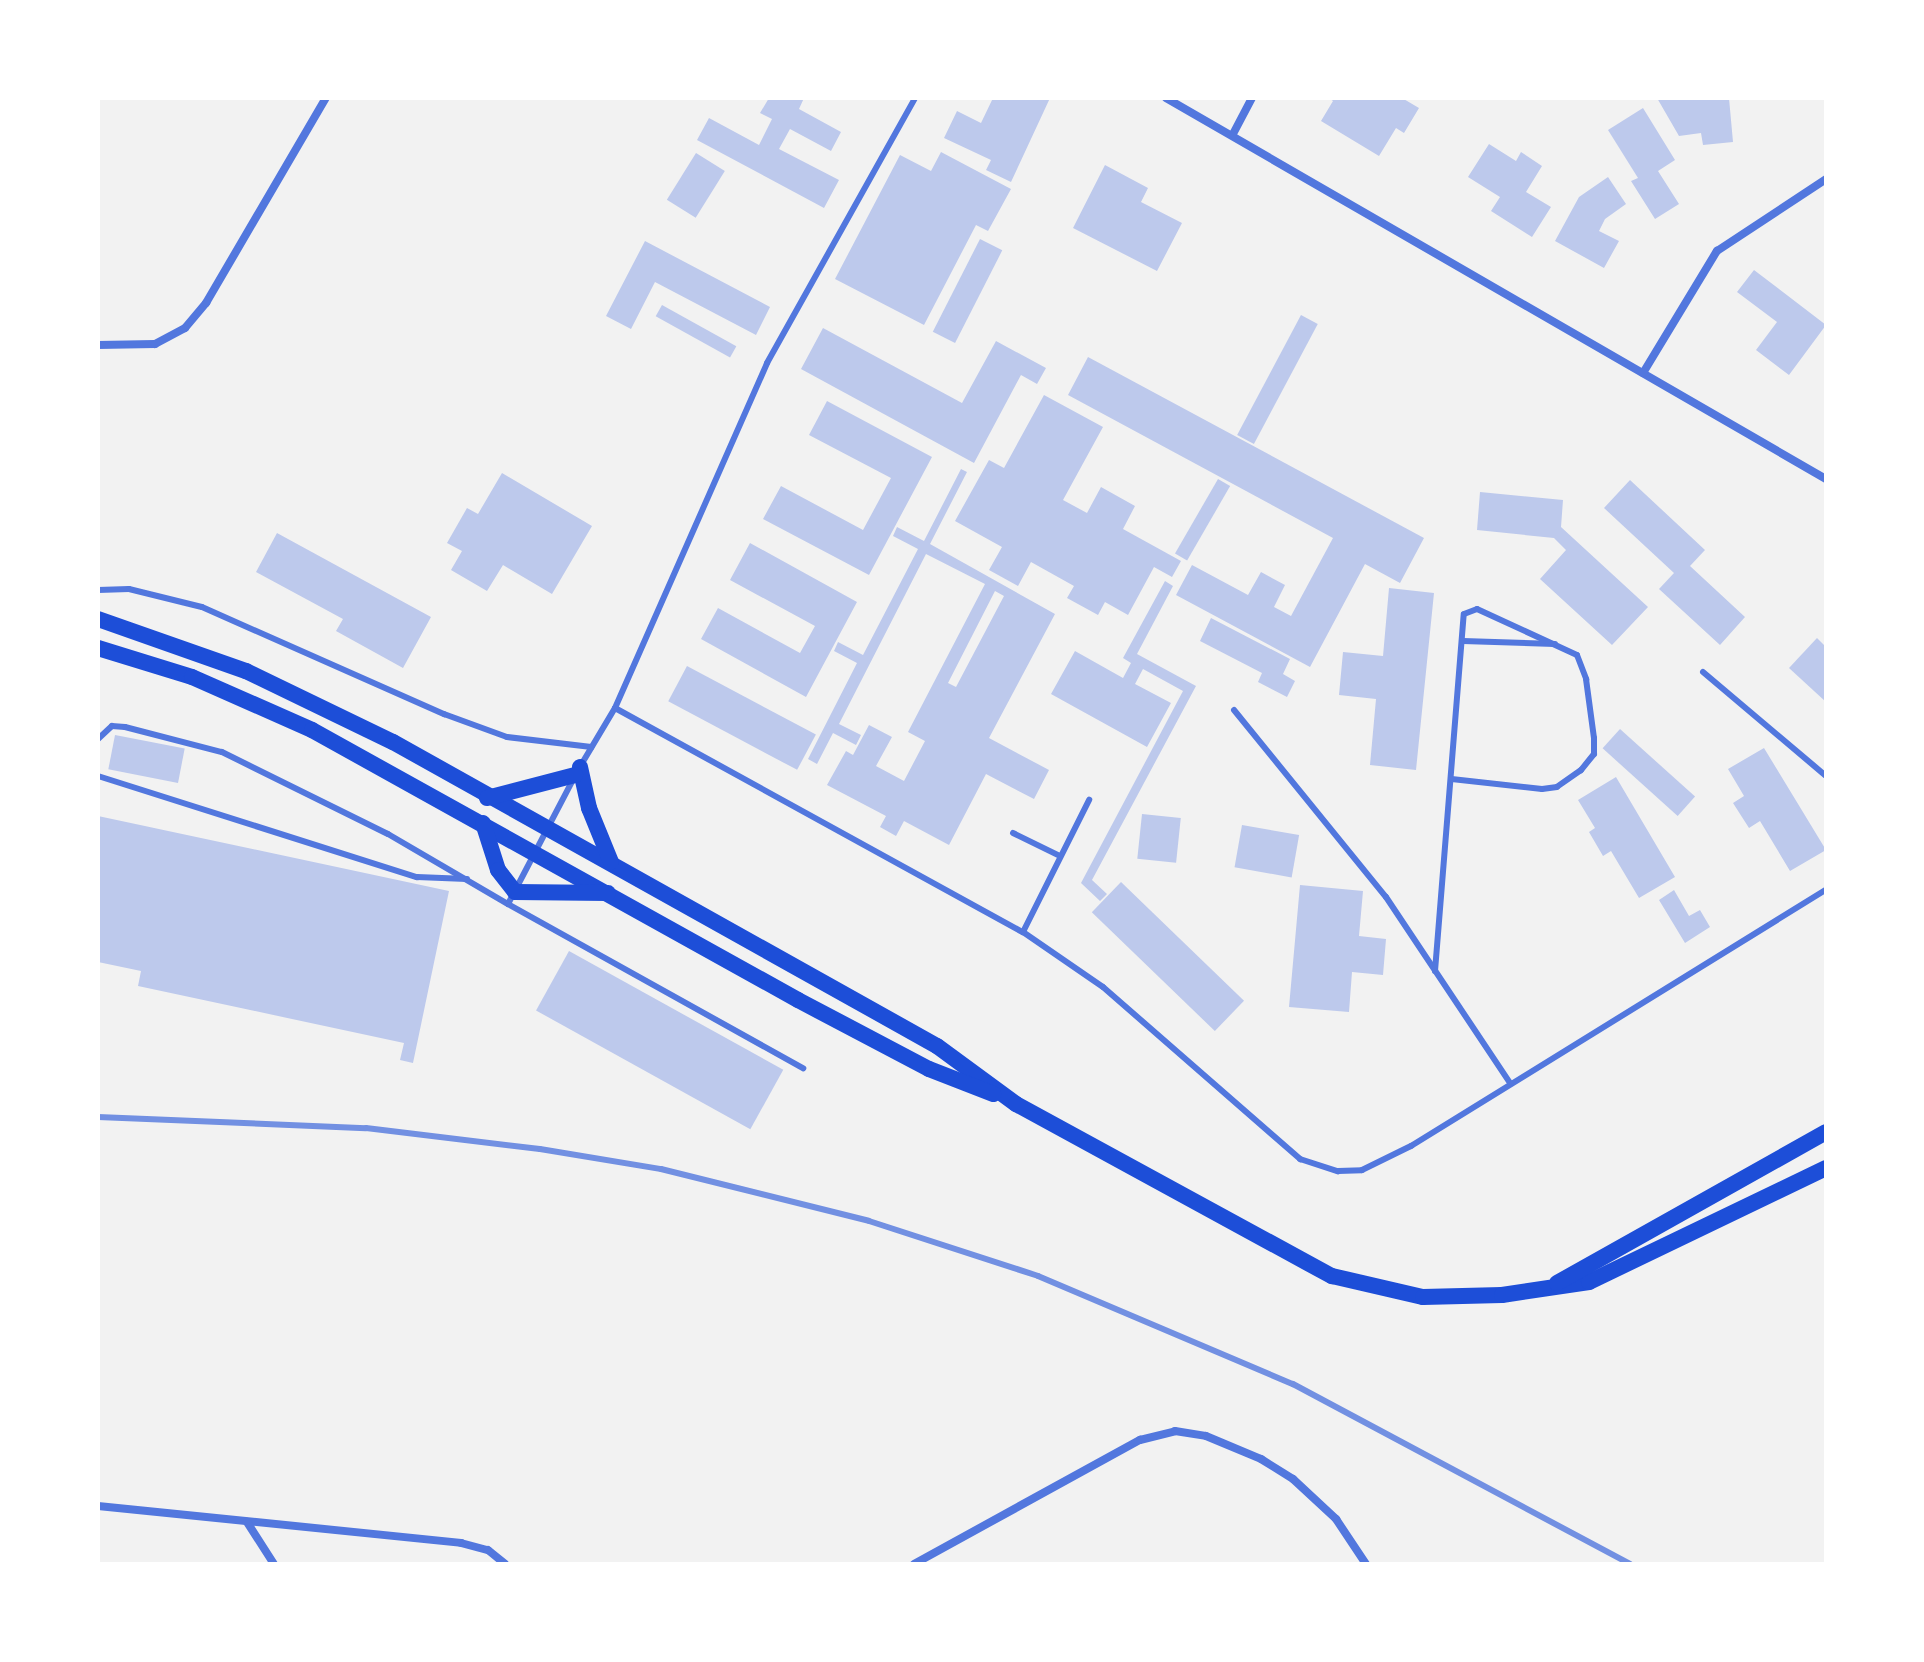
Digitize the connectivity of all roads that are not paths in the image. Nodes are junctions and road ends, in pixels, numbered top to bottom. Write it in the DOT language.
graph roads {
  1 [pos="326,98"];
  2 [pos="915,98"];
  3 [pos="1166,98"];
  4 [pos="1252,98"];
  5 [pos="1233,134"];
  6 [pos="1826,179"];
  7 [pos="98,345"];
  8 [pos="1643,373"];
  9 [pos="1826,479"];
  10 [pos="98,590"];
  11 [pos="98,619"];
  12 [pos="1463,641"];
  13 [pos="1559,644"];
  14 [pos="98,648"];
  15 [pos="1703,672"];
  16 [pos="615,708"];
  17 [pos="1234,710"];
  18 [pos="98,739"];
  19 [pos="591,747"];
  20 [pos="578,771"];
  21 [pos="98,776"];
  22 [pos="1826,776"];
  23 [pos="1452,779"];
  24 [pos="487,798"];
  25 [pos="1089,800"];
  26 [pos="483,823"];
  27 [pos="548,828"];
  28 [pos="1013,833"];
  29 [pos="534,853"];
  30 [pos="1060,856"];
  31 [pos="611,862"];
  32 [pos="471,879"];
  33 [pos="1826,890"];
  34 [pos="611,893"];
  35 [pos="512,898"];
  36 [pos="1023,932"];
  37 [pos="1435,971"];
  38 [pos="803,1068"];
  39 [pos="1510,1083"];
  40 [pos="1016,1104"];
  41 [pos="1826,1132"];
  42 [pos="1826,1168"];
  43 [pos="1557,1283"];
  44 [pos="98,1506"];
  45 [pos="247,1522"];
  46 [pos="503,1561"];
  47 [pos="274,1564"];
  48 [pos="914,1564"];
  49 [pos="1366,1564"];
  1 -- 7 [label="street"];
  2 -- 16 [label="lane"];
  3 -- 5 [label="street"];
  4 -- 5 [label="street"];
  5 -- 8 [label="street"];
  6 -- 8 [label="street"];
  8 -- 9 [label="street"];
  10 -- 19 [label="lane"];
  11 -- 24 [label="main road"];
  12 -- 13 [label="lane"];
  12 -- 13 [label="lane"];
  12 -- 23 [label="lane"];
  13 -- 23 [label="lane"];
  14 -- 26 [label="main road"];
  15 -- 22 [label="lane"];
  16 -- 19 [label="lane"];
  16 -- 36 [label="lane"];
  17 -- 37 [label="lane"];
  18 -- 32 [label="lane"];
  19 -- 20 [label="lane"];
  20 -- 24 [label="main road"];
  20 -- 27 [label="lane"];
  20 -- 31 [label="main road"];
  21 -- 32 [label="lane"];
  23 -- 37 [label="lane"];
  24 -- 27 [label="main road"];
  25 -- 30 [label="lane"];
  26 -- 29 [label="main road"];
  26 -- 35 [label="main road"];
  27 -- 29 [label="lane"];
  27 -- 31 [label="main road"];
  28 -- 30 [label="lane"];
  29 -- 34 [label="main road"];
  29 -- 35 [label="lane"];
  30 -- 36 [label="lane"];
  31 -- 40 [label="main road"];
  32 -- 35 [label="lane"];
  33 -- 39 [label="lane"];
  34 -- 35 [label="main road"];
  34 -- 40 [label="main road"];
  35 -- 38 [label="lane"];
  36 -- 39 [label="lane"];
  37 -- 39 [label="lane"];
  40 -- 43 [label="main road"];
  41 -- 43 [label="main road"];
  42 -- 43 [label="main road"];
  44 -- 45 [label="street"];
  45 -- 46 [label="street"];
  45 -- 47 [label="street"];
  48 -- 49 [label="street"];
}
